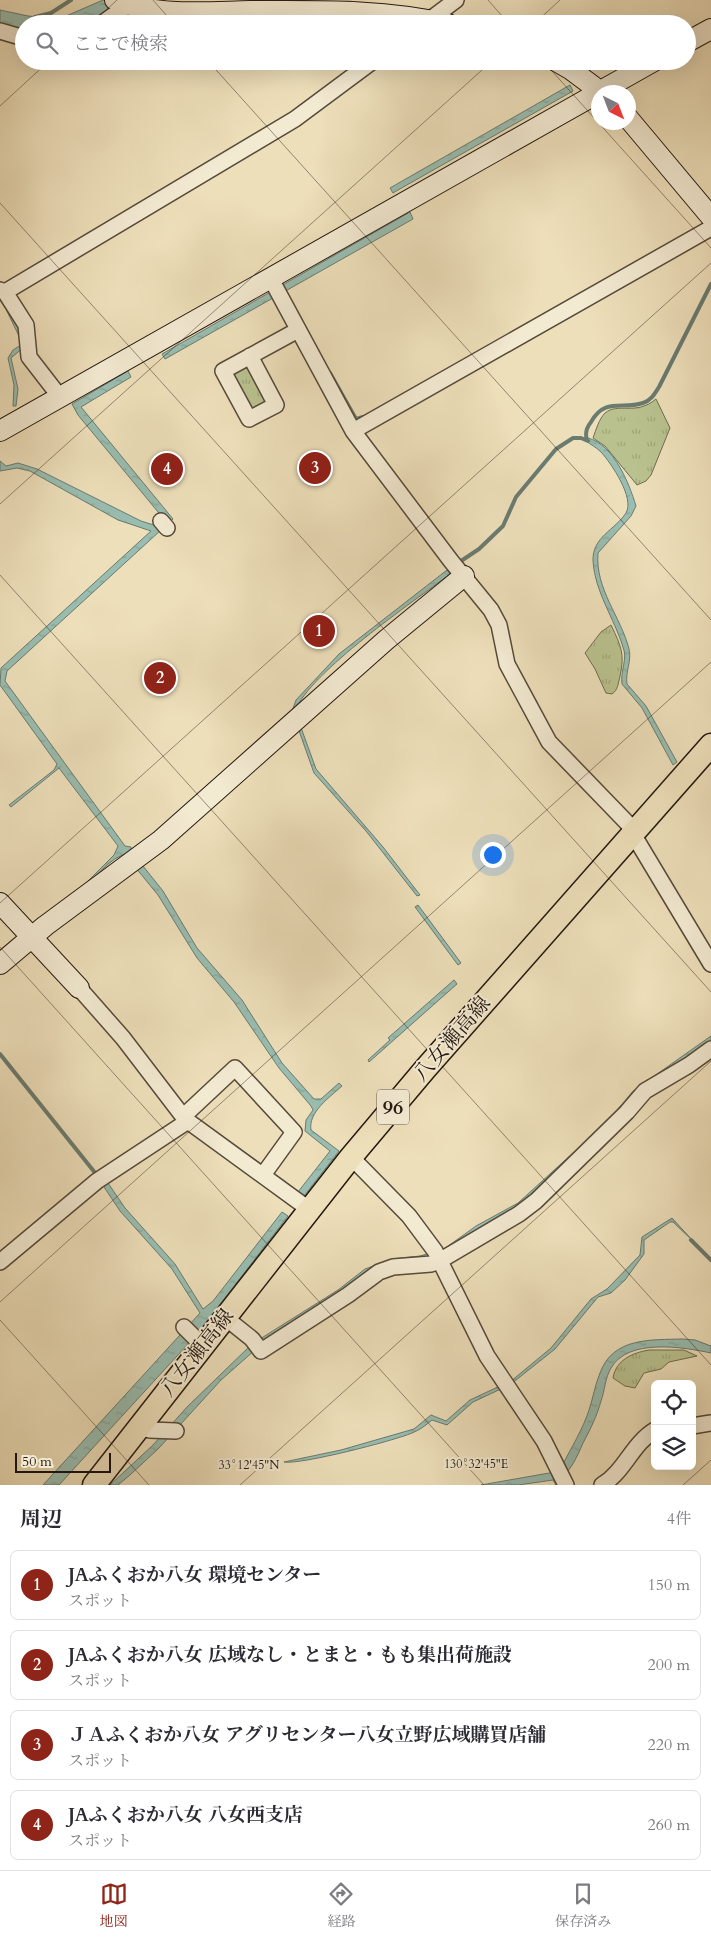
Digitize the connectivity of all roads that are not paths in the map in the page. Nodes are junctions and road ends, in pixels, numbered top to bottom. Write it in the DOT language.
graph roads {
  1 [pos="456,0"];
  2 [pos="122,3"];
  3 [pos="110,15"];
  4 [pos="385,15"];
  5 [pos="441,15"];
  6 [pos="711,29"];
  7 [pos="0,31"];
  8 [pos="15,35"];
  9 [pos="696,37"];
  10 [pos="361,70"];
  11 [pos="571,70"];
  12 [pos="638,70"];
  13 [pos="591,85"];
  14 [pos="612,85"];
  15 [pos="591,97"];
  16 [pos="636,128"];
  17 [pos="711,217"];
  18 [pos="711,228"];
  19 [pos="271,279"];
  20 [pos="2,291"];
  21 [pos="298,330"];
  22 [pos="250,356"];
  23 [pos="60,397"];
  24 [pos="353,430"];
  25 [pos="0,431"];
  26 [pos="464,576"];
  27 [pos="711,745"];
  28 [pos="634,832"];
  29 [pos="0,903"];
  30 [pos="32,937"];
  31 [pos="0,964"];
  32 [pos="711,964"];
  33 [pos="79,988"];
  34 [pos="711,1049"];
  35 [pos="187,1120"];
  36 [pos="351,1157"];
  37 [pos="263,1175"];
  38 [pos="310,1210"];
  39 [pos="439,1256"];
  40 [pos="0,1262"];
  41 [pos="232,1323"];
  42 [pos="184,1327"];
  43 [pos="196,1339"];
  44 [pos="711,1423"];
  45 [pos="696,1425"];
  46 [pos="149,1430"];
  47 [pos="172,1431"];
  48 [pos="651,1433"];
  49 [pos="562,1477"];
  50 [pos="94,1485"];
  51 [pos="602,1485"];
  1 -- 5 [label="street"];
  2 -- 3 [label="street"];
  2 -- 4 [label="street"];
  6 -- 9 [label="street"];
  7 -- 8 [label="street"];
  10 -- 20 [label="street"];
  11 -- 13 [label="street"];
  12 -- 14 [label="street"];
  15 -- 19 [label="street"];
  16 -- 17 [label="street"];
  18 -- 24 [label="street"];
  19 -- 21 [label="street"];
  19 -- 23 [label="street"];
  20 -- 23 [label="street"];
  21 -- 22 [label="street"];
  21 -- 24 [label="street"];
  23 -- 25 [label="street"];
  24 -- 26 [label="street"];
  26 -- 28 [label="street"];
  26 -- 30 [label="street"];
  27 -- 28 [label="main road, 八女瀬高線 / 96"];
  28 -- 32 [label="street"];
  28 -- 36 [label="main road, 八女瀬高線 / 96"];
  29 -- 30 [label="street"];
  30 -- 31 [label="street"];
  30 -- 33 [label="street"];
  33 -- 35 [label="street"];
  34 -- 39 [label="street"];
  35 -- 37 [label="street"];
  35 -- 37 [label="street"];
  35 -- 40 [label="street"];
  36 -- 38 [label="main road, 八女瀬高線 / 96"];
  36 -- 39 [label="street"];
  37 -- 38 [label="street"];
  38 -- 50 [label="main road, 八女瀬高線 / 96"];
  39 -- 41 [label="street"];
  39 -- 49 [label="street"];
  42 -- 43 [label="street"];
  44 -- 45 [label="street"];
  46 -- 47 [label="street"];
  48 -- 51 [label="street"];
}
